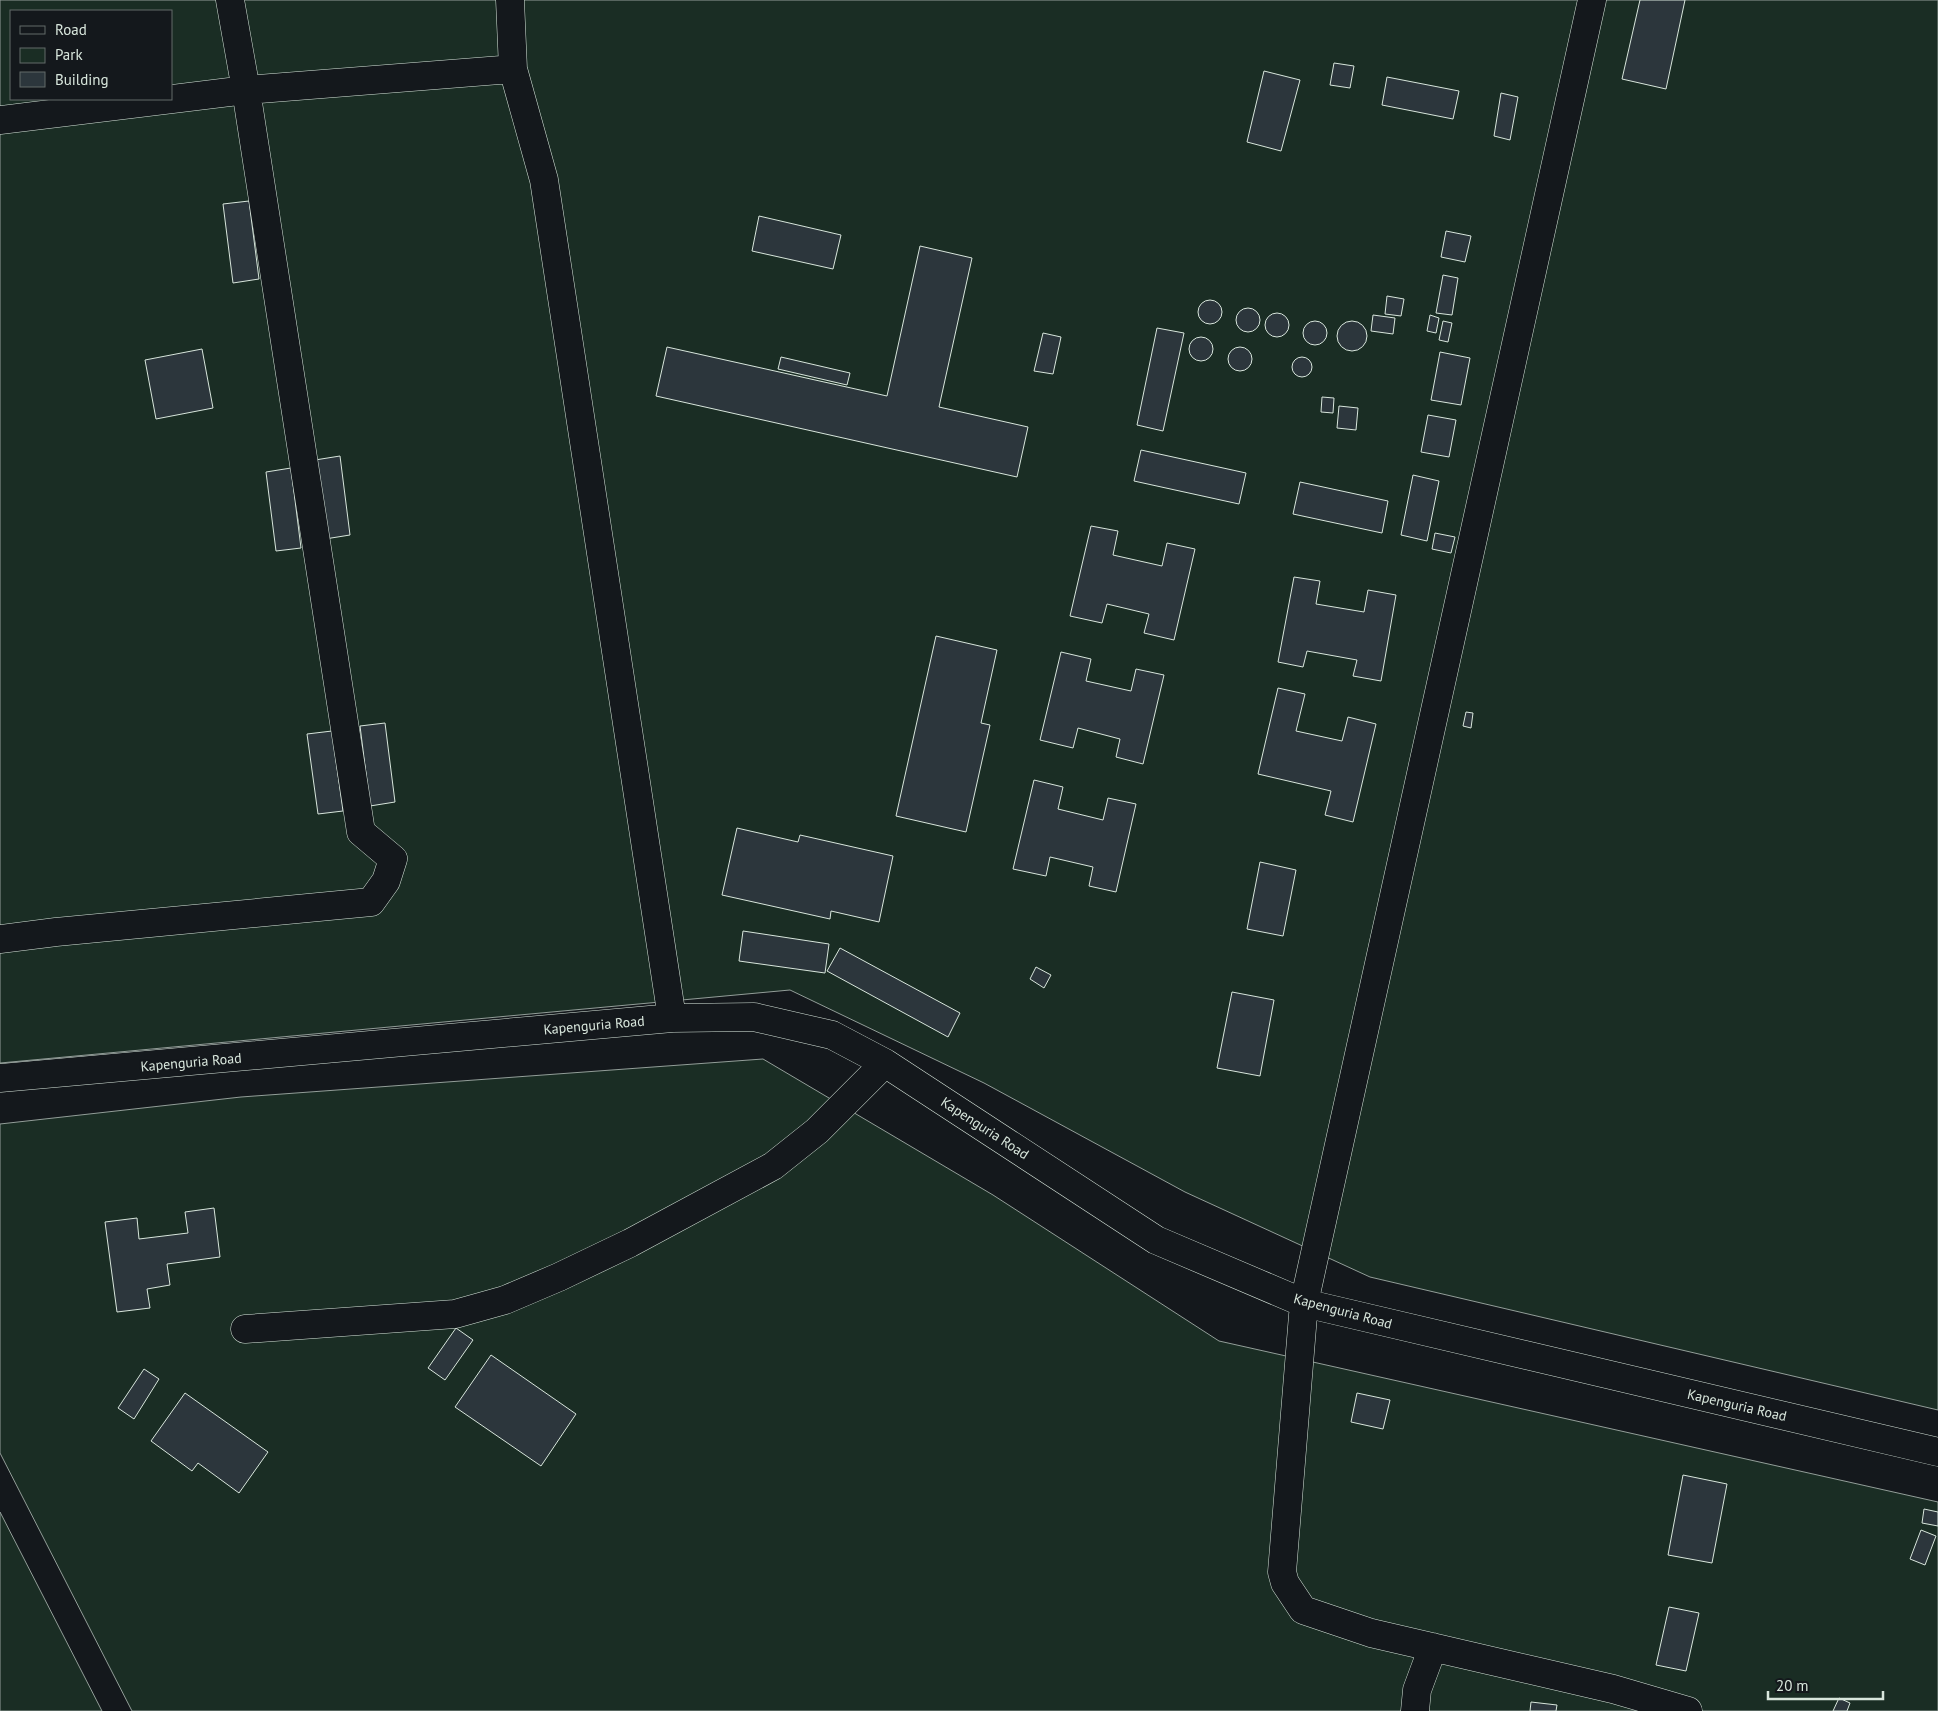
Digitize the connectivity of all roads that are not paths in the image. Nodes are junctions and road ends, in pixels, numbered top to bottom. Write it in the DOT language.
graph roads {
  1 [pos="230,0"];
  2 [pos="510,0"];
  3 [pos="1592,0"];
  4 [pos="513,68"];
  5 [pos="246,90"];
  6 [pos="172,99"];
  7 [pos="164,100"];
  8 [pos="0,120"];
  9 [pos="0,939"];
  10 [pos="672,1018"];
  11 [pos="884,1063"];
  12 [pos="0,1078"];
  13 [pos="1304,1304"];
  14 [pos="245,1330"];
  15 [pos="1938,1452"];
  16 [pos="1433,1647"];
  17 [pos="1415,1711"];
  18 [pos="1688,1711"];
  1 -- 5 [label="street"];
  2 -- 4 [label="street"];
  3 -- 13 [label="street"];
  4 -- 5 [label="street"];
  4 -- 10 [label="street"];
  5 -- 6 [label="street"];
  5 -- 9 [label="street"];
  7 -- 8 [label="street"];
  10 -- 11 [label="street, Kapenguria Road"];
  10 -- 12 [label="street, Kapenguria Road"];
  11 -- 13 [label="street, Kapenguria Road"];
  11 -- 14 [label="street"];
  13 -- 15 [label="street, Kapenguria Road"];
  13 -- 16 [label="street"];
  16 -- 17 [label="street"];
  16 -- 18 [label="street"];
}
